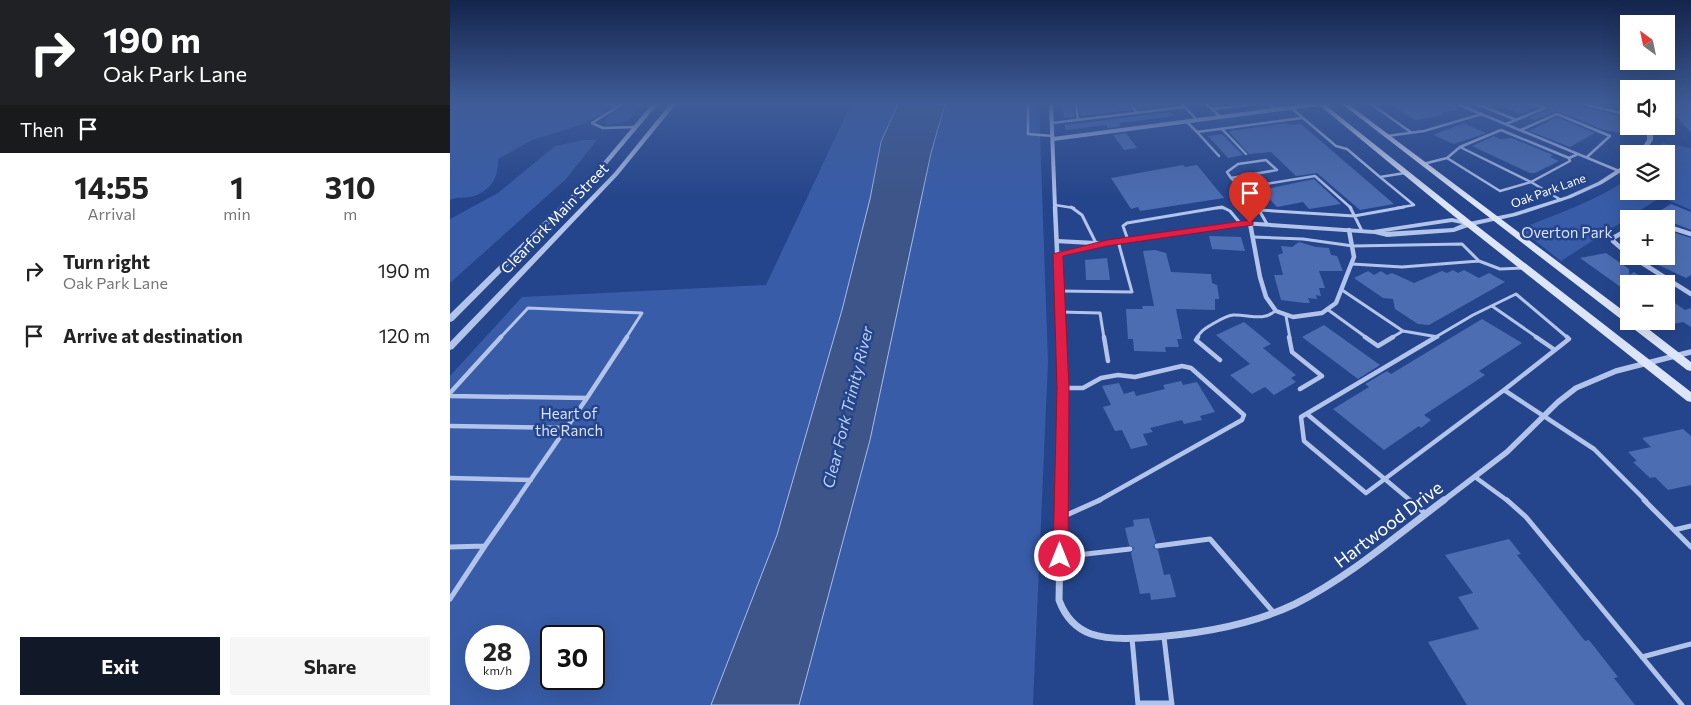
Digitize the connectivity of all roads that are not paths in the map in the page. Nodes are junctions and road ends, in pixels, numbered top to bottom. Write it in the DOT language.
graph roads {
  1 [pos="627,137"];
  2 [pos="646,137"];
  3 [pos="1046,137"];
  4 [pos="1062,137"];
  5 [pos="1201,137"];
  6 [pos="1230,137"];
  7 [pos="1325,137"];
  8 [pos="1362,137"];
  9 [pos="1388,137"];
  10 [pos="1484,137"];
  11 [pos="1518,137"];
  12 [pos="1537,137"];
  13 [pos="1609,137"];
  14 [pos="1053,138"];
  15 [pos="1460,147"];
  16 [pos="1246,154"];
  17 [pos="1578,154"];
  18 [pos="1219,156"];
  19 [pos="1447,158"];
  20 [pos="1569,158"];
  21 [pos="1586,158"];
  22 [pos="1423,164"];
  23 [pos="1620,171"];
  24 [pos="1407,172"];
  25 [pos="1380,177"];
  26 [pos="1231,178"];
  27 [pos="1530,182"];
  28 [pos="1241,188"];
  29 [pos="1561,200"];
  30 [pos="1056,205"];
  31 [pos="1259,210"];
  32 [pos="1354,216"];
  33 [pos="1496,219"];
  34 [pos="1240,223"];
  35 [pos="1250,223"];
  36 [pos="1267,224"];
  37 [pos="1469,224"];
  38 [pos="1675,229"];
  39 [pos="1349,230"];
  40 [pos="1362,231"];
  41 [pos="1620,234"];
  42 [pos="1691,234"];
  43 [pos="1253,237"];
  44 [pos="1058,240"];
  45 [pos="1128,240"];
  46 [pos="1118,241"];
  47 [pos="1096,243"];
  48 [pos="1107,243"];
  49 [pos="1353,246"];
  50 [pos="1620,247"];
  51 [pos="1058,254"];
  52 [pos="1479,261"];
  53 [pos="1352,264"];
  54 [pos="1644,265"];
  55 [pos="1525,267"];
  56 [pos="1342,290"];
  57 [pos="1060,291"];
  58 [pos="1691,294"];
  59 [pos="1492,306"];
  60 [pos="1326,309"];
  61 [pos="1275,311"];
  62 [pos="1060,312"];
  63 [pos="1620,313"];
  64 [pos="1286,316"];
  65 [pos="450,319"];
  66 [pos="1642,330"];
  67 [pos="1403,331"];
  68 [pos="1438,337"];
  69 [pos="450,347"];
  70 [pos="1555,350"];
  71 [pos="1691,352"];
  72 [pos="1676,356"];
  73 [pos="1108,360"];
  74 [pos="1220,360"];
  75 [pos="1647,363"];
  76 [pos="1691,367"];
  77 [pos="1063,388"];
  78 [pos="1300,389"];
  79 [pos="1504,390"];
  80 [pos="450,394"];
  81 [pos="587,398"];
  82 [pos="1691,398"];
  83 [pos="1306,414"];
  84 [pos="1544,416"];
  85 [pos="450,426"];
  86 [pos="566,428"];
  87 [pos="1476,477"];
  88 [pos="450,478"];
  89 [pos="1386,478"];
  90 [pos="531,480"];
  91 [pos="1426,514"];
  92 [pos="1060,518"];
  93 [pos="1691,526"];
  94 [pos="1674,530"];
  95 [pos="485,546"];
  96 [pos="1157,546"];
  97 [pos="450,547"];
  98 [pos="1691,547"];
  99 [pos="1130,549"];
  100 [pos="1060,556"];
  101 [pos="450,599"];
  102 [pos="1274,613"];
  103 [pos="1164,636"];
  104 [pos="1132,638"];
  105 [pos="1691,644"];
  106 [pos="1642,657"];
  107 [pos="1138,704"];
  108 [pos="1172,704"];
  109 [pos="1682,705"];
  1 -- 65 [label="street, Clearfork Main Street"];
  2 -- 69 [label="street, Clearfork Main Street"];
  3 -- 14 [label="lane"];
  4 -- 14 [label="street"];
  5 -- 18 [label="lane"];
  6 -- 16 [label="lane"];
  7 -- 25 [label="lane"];
  8 -- 24 [label="main road"];
  9 -- 22 [label="main road"];
  10 -- 15 [label="lane"];
  11 -- 20 [label="lane"];
  12 -- 17 [label="lane"];
  13 -- 21 [label="lane"];
  14 -- 30 [label="street"];
  15 -- 19 [label="lane"];
  15 -- 27 [label="lane"];
  17 -- 20 [label="lane"];
  17 -- 21 [label="lane"];
  19 -- 22 [label="lane"];
  19 -- 27 [label="lane"];
  20 -- 27 [label="lane"];
  21 -- 23 [label="lane"];
  22 -- 33 [label="main road"];
  23 -- 29 [label="street, Oak Park Lane"];
  24 -- 25 [label="lane"];
  24 -- 37 [label="main road"];
  25 -- 32 [label="lane"];
  26 -- 26 [label="lane"];
  26 -- 28 [label="lane"];
  27 -- 29 [label="lane"];
  28 -- 31 [label="lane"];
  28 -- 32 [label="lane"];
  29 -- 33 [label="street, Oak Park Lane"];
  30 -- 44 [label="street"];
  30 -- 47 [label="lane"];
  31 -- 32 [label="lane"];
  31 -- 36 [label="lane"];
  32 -- 40 [label="lane"];
  33 -- 37 [label="street, Oak Park Lane"];
  33 -- 63 [label="main road"];
  34 -- 35 [label="street, Oak Park Lane"];
  34 -- 45 [label="street, Oak Park Lane"];
  34 -- 45 [label="lane"];
  35 -- 36 [label="street, Oak Park Lane"];
  35 -- 43 [label="street"];
  36 -- 39 [label="street, Oak Park Lane"];
  37 -- 40 [label="street, Oak Park Lane"];
  37 -- 55 [label="main road"];
  38 -- 42 [label="street"];
  39 -- 40 [label="street, Oak Park Lane"];
  39 -- 49 [label="street"];
  41 -- 50 [label="street"];
  43 -- 49 [label="lane"];
  43 -- 61 [label="street"];
  44 -- 47 [label="street, Oak Park Lane"];
  44 -- 51 [label="street"];
  45 -- 46 [label="street, Oak Park Lane"];
  46 -- 48 [label="street, Oak Park Lane"];
  46 -- 57 [label="lane"];
  47 -- 48 [label="street, Oak Park Lane"];
  48 -- 51 [label="street, Oak Park Lane"];
  49 -- 52 [label="lane"];
  49 -- 53 [label="street"];
  51 -- 57 [label="street"];
  52 -- 53 [label="lane"];
  52 -- 55 [label="lane"];
  53 -- 56 [label="street"];
  54 -- 58 [label="street"];
  55 -- 75 [label="main road"];
  56 -- 60 [label="street"];
  56 -- 67 [label="lane"];
  57 -- 62 [label="street"];
  59 -- 68 [label="lane"];
  59 -- 70 [label="lane"];
  59 -- 70 [label="lane"];
  60 -- 64 [label="street"];
  60 -- 67 [label="lane"];
  61 -- 64 [label="street"];
  61 -- 74 [label="lane"];
  62 -- 73 [label="lane"];
  62 -- 77 [label="street"];
  64 -- 78 [label="lane"];
  66 -- 72 [label="main road"];
  67 -- 68 [label="lane"];
  68 -- 83 [label="lane"];
  70 -- 79 [label="lane"];
  71 -- 72 [label="street, Hartwood Drive"];
  72 -- 75 [label="street, Hartwood Drive"];
  72 -- 76 [label="main road"];
  75 -- 82 [label="main road"];
  75 -- 84 [label="street, Hartwood Drive"];
  77 -- 92 [label="street"];
  77 -- 92 [label="lane"];
  79 -- 84 [label="lane"];
  79 -- 89 [label="lane"];
  80 -- 81 [label="lane"];
  80 -- 81 [label="lane"];
  81 -- 86 [label="lane"];
  83 -- 89 [label="lane"];
  83 -- 89 [label="lane"];
  84 -- 87 [label="street, Hartwood Drive"];
  84 -- 94 [label="lane"];
  85 -- 86 [label="lane"];
  86 -- 90 [label="lane"];
  87 -- 91 [label="street, Hartwood Drive"];
  87 -- 106 [label="lane"];
  88 -- 90 [label="lane"];
  89 -- 91 [label="lane"];
  90 -- 95 [label="lane"];
  91 -- 102 [label="street, Hartwood Drive"];
  92 -- 100 [label="street"];
  93 -- 94 [label="lane"];
  94 -- 98 [label="lane"];
  95 -- 97 [label="lane"];
  95 -- 101 [label="lane"];
  96 -- 102 [label="lane"];
  99 -- 100 [label="lane"];
  100 -- 104 [label="street, Hartwood Drive"];
  102 -- 103 [label="street, Hartwood Drive"];
  103 -- 104 [label="street, Hartwood Drive"];
  103 -- 108 [label="lane"];
  104 -- 107 [label="lane"];
  105 -- 106 [label="lane"];
  106 -- 109 [label="lane"];
  107 -- 108 [label="lane"];
}
